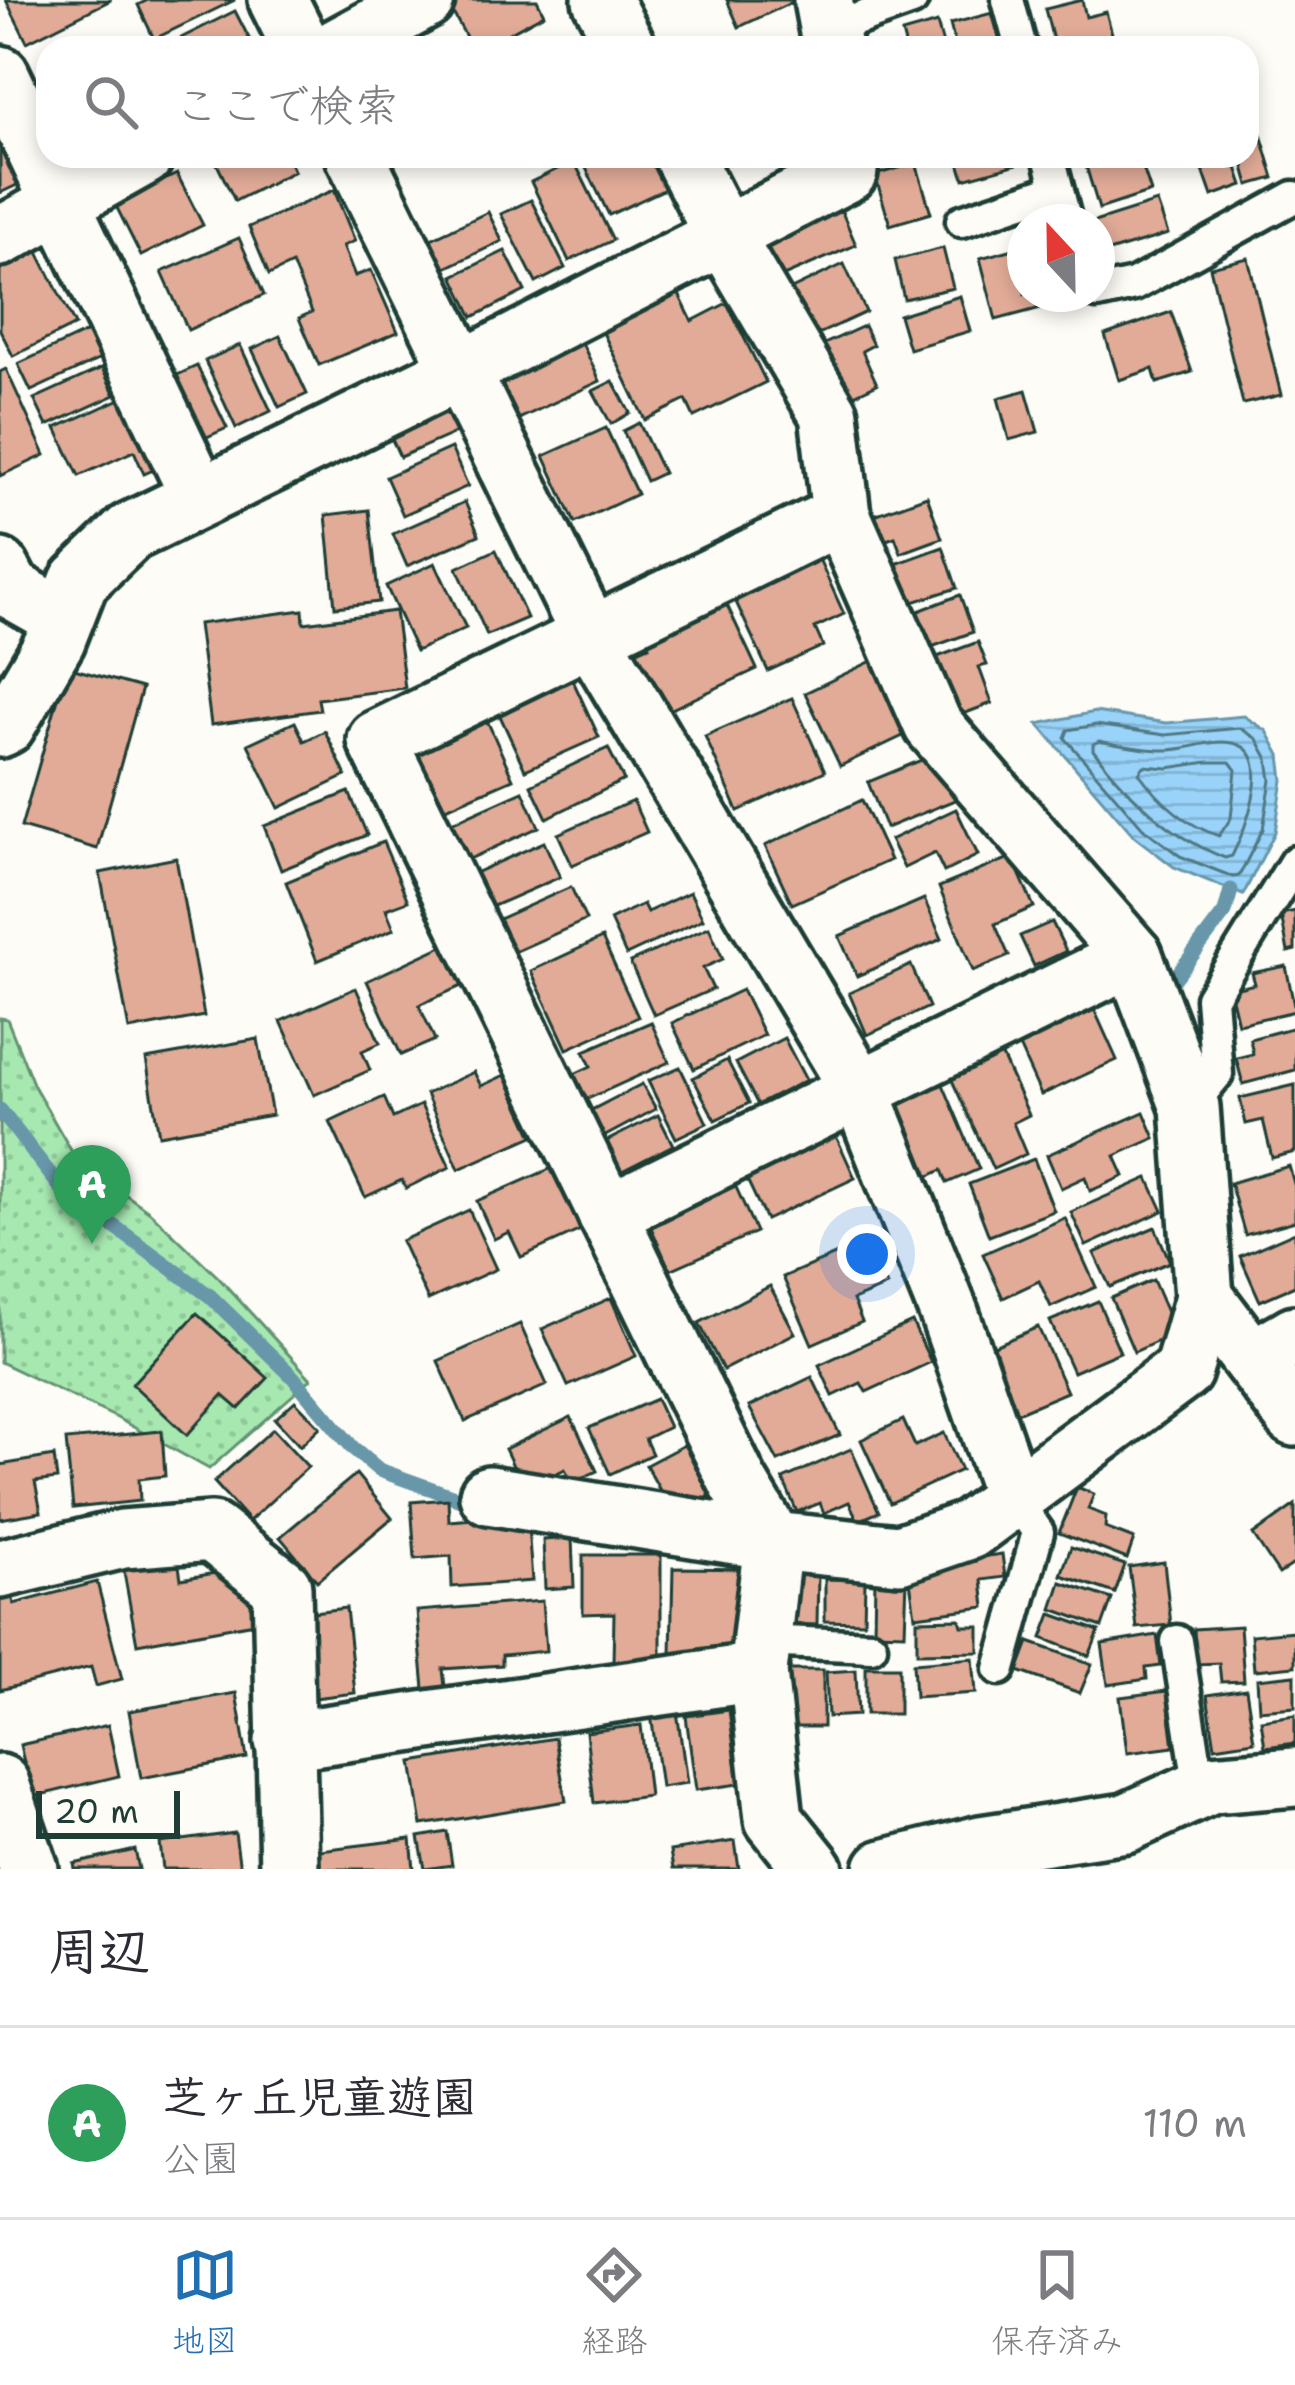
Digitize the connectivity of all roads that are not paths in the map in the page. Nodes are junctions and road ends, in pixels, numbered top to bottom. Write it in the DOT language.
graph roads {
  1 [pos="278,0"];
  2 [pos="425,0"];
  3 [pos="602,0"];
  4 [pos="912,0"];
  5 [pos="1008,0"];
  6 [pos="828,26"];
  7 [pos="296,36"];
  8 [pos="359,36"];
  9 [pos="621,36"];
  10 [pos="1018,36"];
  11 [pos="0,75"];
  12 [pos="36,150"];
  13 [pos="45,168"];
  14 [pos="122,168"];
  15 [pos="361,168"];
  16 [pos="689,168"];
  17 [pos="848,168"];
  18 [pos="1051,168"];
  19 [pos="1057,189"];
  20 [pos="1294,197"];
  21 [pos="61,202"];
  22 [pos="1061,204"];
  23 [pos="962,221"];
  24 [pos="0,236"];
  25 [pos="724,236"];
  26 [pos="1115,289"];
  27 [pos="460,371"];
  28 [pos="200,497"];
  29 [pos="841,515"];
  30 [pos="0,568"];
  31 [pos="64,619"];
  32 [pos="592,636"];
  33 [pos="0,728"];
  34 [pos="1295,862"];
  35 [pos="1133,956"];
  36 [pos="859,1088"];
  37 [pos="1190,1108"];
  38 [pos="607,1214"];
  39 [pos="1204,1297"];
  40 [pos="1273,1347"];
  41 [pos="1295,1417"];
  42 [pos="489,1495"];
  43 [pos="1026,1515"];
  44 [pos="773,1541"];
  45 [pos="0,1569"];
  46 [pos="1177,1641"];
  47 [pos="871,1646"];
  48 [pos="760,1657"];
  49 [pos="1000,1669"];
  50 [pos="284,1741"];
  51 [pos="1295,1777"];
  52 [pos="0,1784"];
  53 [pos="1199,1790"];
  54 [pos="1142,1843"];
  55 [pos="964,1859"];
  56 [pos="29,1869"];
  57 [pos="289,1869"];
  58 [pos="814,1869"];
  59 [pos="884,1869"];
  1 -- 7 [label="street"];
  2 -- 8 [label="street"];
  3 -- 9 [label="street"];
  4 -- 6 [label="lane"];
  5 -- 10 [label="lane"];
  11 -- 12 [label="street"];
  13 -- 21 [label="street"];
  14 -- 21 [label="street"];
  15 -- 27 [label="street"];
  16 -- 25 [label="street"];
  17 -- 25 [label="street"];
  18 -- 19 [label="lane"];
  19 -- 22 [label="lane"];
  19 -- 23 [label="lane"];
  20 -- 26 [label="lane"];
  21 -- 24 [label="street"];
  21 -- 28 [label="street"];
  25 -- 27 [label="street"];
  25 -- 29 [label="street"];
  27 -- 28 [label="street"];
  27 -- 32 [label="street"];
  28 -- 31 [label="street"];
  29 -- 32 [label="street"];
  29 -- 35 [label="street"];
  30 -- 31 [label="street"];
  31 -- 33 [label="street"];
  32 -- 36 [label="street"];
  32 -- 38 [label="street"];
  34 -- 37 [label="lane"];
  35 -- 36 [label="street"];
  35 -- 37 [label="street"];
  36 -- 38 [label="street"];
  36 -- 43 [label="street"];
  37 -- 39 [label="street"];
  38 -- 44 [label="street"];
  39 -- 40 [label="street"];
  39 -- 43 [label="street"];
  40 -- 41 [label="street"];
  42 -- 44 [label="street"];
  43 -- 44 [label="street"];
  43 -- 49 [label="lane"];
  44 -- 48 [label="street"];
  45 -- 50 [label="street"];
  46 -- 53 [label="lane"];
  47 -- 48 [label="lane"];
  48 -- 50 [label="street"];
  48 -- 58 [label="street"];
  50 -- 57 [label="street"];
  51 -- 53 [label="street"];
  52 -- 56 [label="street"];
  53 -- 54 [label="street"];
  54 -- 55 [label="street"];
  55 -- 59 [label="street"];
}
